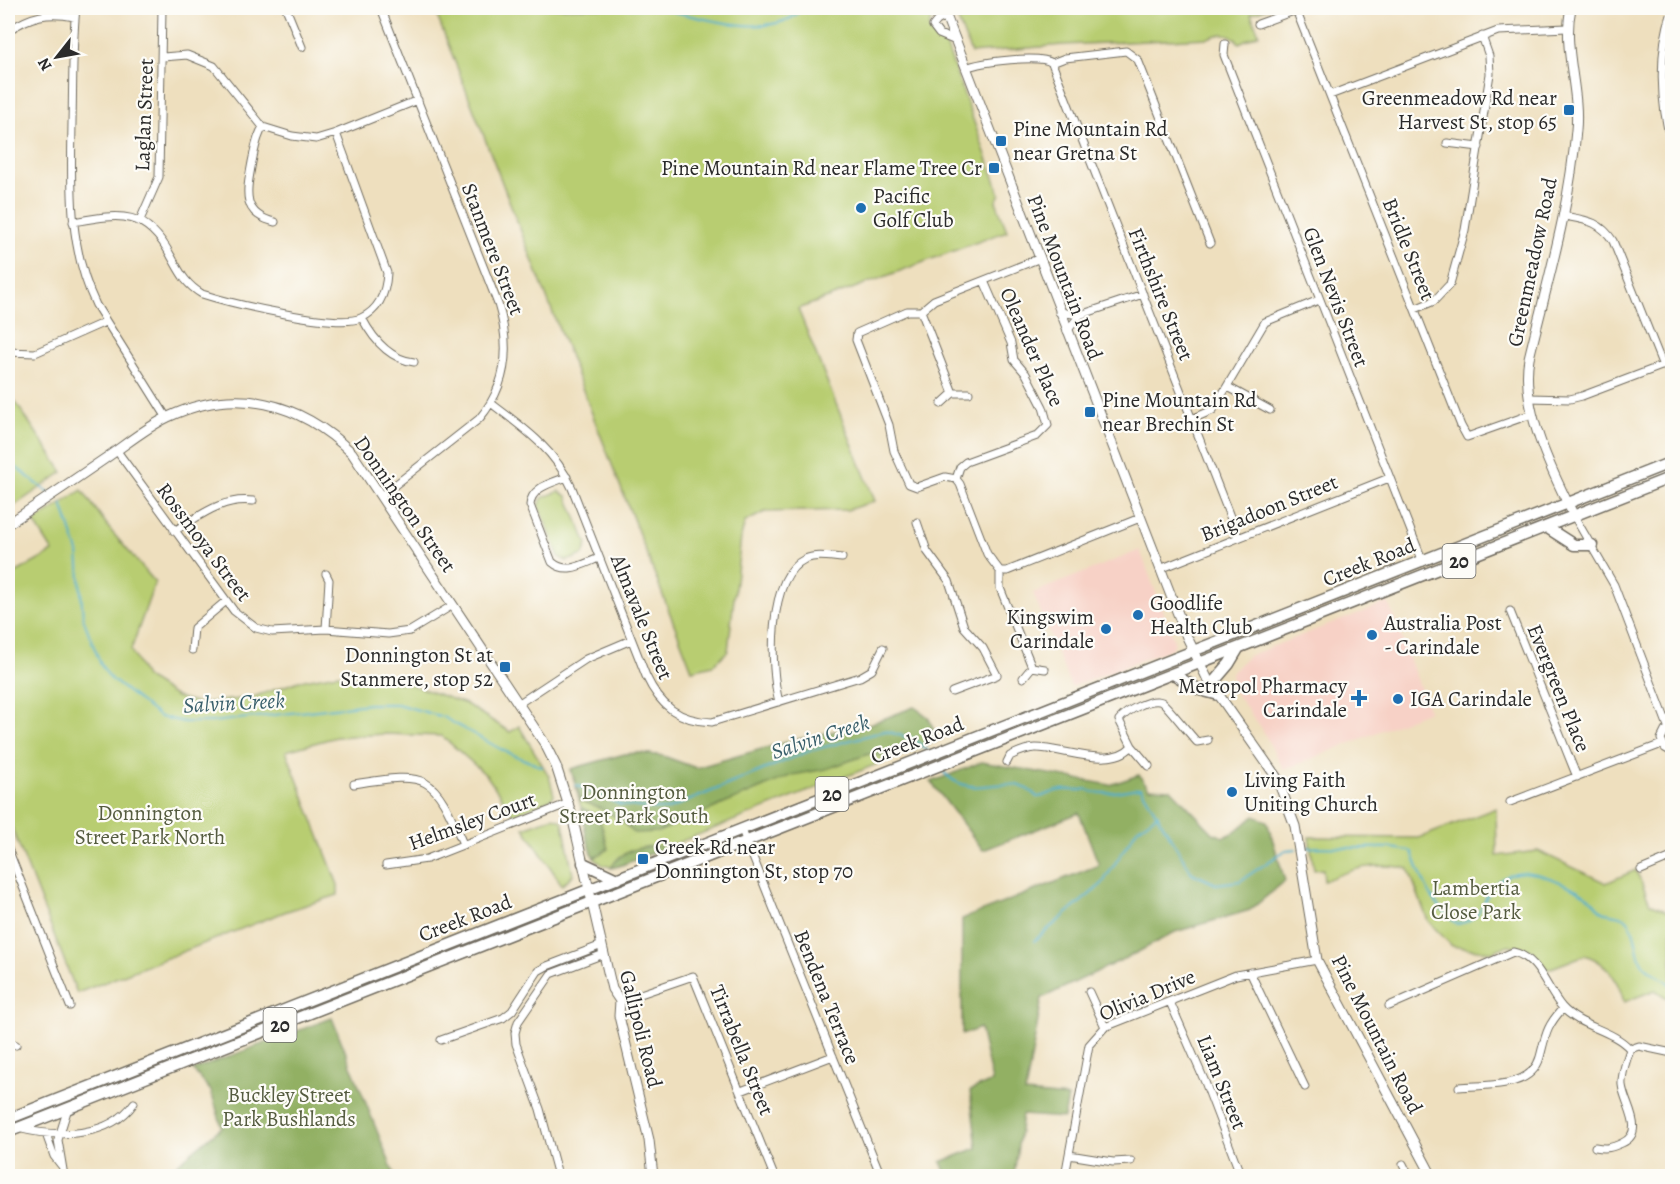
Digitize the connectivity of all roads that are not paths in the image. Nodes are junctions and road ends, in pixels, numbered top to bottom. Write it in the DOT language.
graph roads {
  1 [pos="76,8"];
  2 [pos="162,8"];
  3 [pos="286,8"];
  4 [pos="381,8"];
  5 [pos="1570,8"];
  6 [pos="1299,9"];
  7 [pos="944,12"];
  8 [pos="1672,12"];
  9 [pos="75,17"];
  10 [pos="1258,24"];
  11 [pos="1568,28"];
  12 [pos="8,31"];
  13 [pos="1482,36"];
  14 [pos="956,42"];
  15 [pos="1665,42"];
  16 [pos="1225,44"];
  17 [pos="1672,45"];
  18 [pos="302,47"];
  19 [pos="163,57"];
  20 [pos="1052,63"];
  21 [pos="966,68"];
  22 [pos="1330,95"];
  23 [pos="418,100"];
  24 [pos="263,127"];
  25 [pos="336,134"];
  26 [pos="1446,143"];
  27 [pos="1672,145"];
  28 [pos="1479,147"];
  29 [pos="1564,216"];
  30 [pos="140,220"];
  31 [pos="73,222"];
  32 [pos="275,222"];
  33 [pos="1210,243"];
  34 [pos="1038,259"];
  35 [pos="984,281"];
  36 [pos="1143,294"];
  37 [pos="1319,300"];
  38 [pos="1415,309"];
  39 [pos="921,311"];
  40 [pos="1059,312"];
  41 [pos="1080,315"];
  42 [pos="362,318"];
  43 [pos="105,322"];
  44 [pos="1067,331"];
  45 [pos="8,352"];
  46 [pos="414,362"];
  47 [pos="1672,362"];
  48 [pos="1663,366"];
  49 [pos="1228,387"];
  50 [pos="953,393"];
  51 [pos="969,393"];
  52 [pos="1529,398"];
  53 [pos="492,404"];
  54 [pos="941,404"];
  55 [pos="1270,410"];
  56 [pos="1532,414"];
  57 [pos="167,418"];
  58 [pos="1192,419"];
  59 [pos="117,451"];
  60 [pos="1672,462"];
  61 [pos="567,477"];
  62 [pos="1672,477"];
  63 [pos="1389,478"];
  64 [pos="956,479"];
  65 [pos="381,496"];
  66 [pos="253,501"];
  67 [pos="1568,504"];
  68 [pos="1574,516"];
  69 [pos="1140,518"];
  70 [pos="917,522"];
  71 [pos="8,524"];
  72 [pos="1546,527"];
  73 [pos="174,531"];
  74 [pos="1238,537"];
  75 [pos="1592,545"];
  76 [pos="599,558"];
  77 [pos="842,558"];
  78 [pos="1423,562"];
  79 [pos="1160,569"];
  80 [pos="1000,571"];
  81 [pos="326,574"];
  82 [pos="226,601"];
  83 [pos="453,605"];
  84 [pos="1510,611"];
  85 [pos="326,629"];
  86 [pos="631,640"];
  87 [pos="883,648"];
  88 [pos="1238,649"];
  89 [pos="192,650"];
  90 [pos="1194,652"];
  91 [pos="1199,664"];
  92 [pos="1032,668"];
  93 [pos="1045,669"];
  94 [pos="1173,674"];
  95 [pos="1023,678"];
  96 [pos="1211,685"];
  97 [pos="952,692"];
  98 [pos="1219,695"];
  99 [pos="779,702"];
  100 [pos="518,705"];
  101 [pos="1671,728"];
  102 [pos="1208,740"];
  103 [pos="1662,744"];
  104 [pos="1132,746"];
  105 [pos="1672,752"];
  106 [pos="1007,762"];
  107 [pos="1149,766"];
  108 [pos="1577,777"];
  109 [pos="354,784"];
  110 [pos="1510,802"];
  111 [pos="569,803"];
  112 [pos="742,830"];
  113 [pos="747,842"];
  114 [pos="463,844"];
  115 [pos="8,849"];
  116 [pos="1672,857"];
  117 [pos="583,863"];
  118 [pos="386,865"];
  119 [pos="1641,870"];
  120 [pos="617,879"];
  121 [pos="588,890"];
  122 [pos="591,903"];
  123 [pos="603,950"];
  124 [pos="1317,960"];
  125 [pos="546,966"];
  126 [pos="1251,972"];
  127 [pos="551,974"];
  128 [pos="1089,992"];
  129 [pos="620,1001"];
  130 [pos="1170,1002"];
  131 [pos="70,1006"];
  132 [pos="1389,1006"];
  133 [pos="1563,1008"];
  134 [pos="1105,1027"];
  135 [pos="441,1040"];
  136 [pos="8,1041"];
  137 [pos="16,1045"];
  138 [pos="1630,1049"];
  139 [pos="1672,1053"];
  140 [pos="833,1056"];
  141 [pos="1305,1087"];
  142 [pos="1459,1087"];
  143 [pos="741,1092"];
  144 [pos="134,1103"];
  145 [pos="68,1108"];
  146 [pos="8,1119"];
  147 [pos="13,1130"];
  148 [pos="59,1133"];
  149 [pos="46,1134"];
  150 [pos="1595,1147"];
  151 [pos="1069,1155"];
  152 [pos="1131,1161"];
  153 [pos="1402,1164"];
  154 [pos="61,1165"];
  155 [pos="64,1176"];
  156 [pos="558,1176"];
  157 [pos="653,1176"];
  158 [pos="774,1176"];
  159 [pos="880,1176"];
  160 [pos="1065,1176"];
  161 [pos="1241,1176"];
  162 [pos="1409,1176"];
  163 [pos="1432,1176"];
  1 -- 9 [label="street"];
  2 -- 19 [label="street, Laglan Street"];
  3 -- 18 [label="street"];
  4 -- 23 [label="street, Stanmere Street"];
  5 -- 11 [label="street, Greenmeadow Road"];
  6 -- 10 [label="street"];
  6 -- 22 [label="street, Bridle Street"];
  7 -- 14 [label="street, Pine Mountain Road"];
  7 -- 14 [label="street, Pine Mountain Road"];
  8 -- 15 [label="street"];
  9 -- 12 [label="street"];
  9 -- 31 [label="street"];
  11 -- 13 [label="street"];
  11 -- 29 [label="street, Greenmeadow Road"];
  13 -- 22 [label="street"];
  13 -- 28 [label="street"];
  14 -- 21 [label="street, Pine Mountain Road"];
  15 -- 17 [label="street"];
  15 -- 27 [label="street"];
  16 -- 37 [label="street, Glen Nevis Street"];
  19 -- 24 [label="street"];
  19 -- 30 [label="street, Laglan Street"];
  20 -- 21 [label="street"];
  20 -- 33 [label="street"];
  20 -- 36 [label="street, Firthshire Street"];
  21 -- 34 [label="street, Pine Mountain Road"];
  22 -- 38 [label="street, Bridle Street"];
  23 -- 25 [label="street"];
  23 -- 53 [label="street, Stanmere Street"];
  24 -- 25 [label="street"];
  24 -- 32 [label="street"];
  25 -- 42 [label="street"];
  26 -- 28 [label="street"];
  28 -- 38 [label="street"];
  29 -- 48 [label="street"];
  29 -- 52 [label="street, Greenmeadow Road"];
  30 -- 31 [label="street"];
  30 -- 42 [label="street"];
  31 -- 43 [label="street"];
  34 -- 35 [label="street"];
  34 -- 40 [label="street, Pine Mountain Road"];
  35 -- 39 [label="street"];
  35 -- 64 [label="street, Oleander Place"];
  36 -- 41 [label="street"];
  36 -- 58 [label="street, Firthshire Street"];
  37 -- 49 [label="street"];
  37 -- 63 [label="street, Glen Nevis Street"];
  38 -- 56 [label="street, Bridle Street"];
  39 -- 50 [label="street"];
  39 -- 64 [label="street"];
  40 -- 41 [label="street"];
  40 -- 44 [label="street, Pine Mountain Road"];
  41 -- 44 [label="street"];
  42 -- 46 [label="street"];
  43 -- 45 [label="street"];
  43 -- 57 [label="street"];
  44 -- 69 [label="street, Pine Mountain Road"];
  47 -- 48 [label="street"];
  48 -- 52 [label="street"];
  49 -- 55 [label="street"];
  49 -- 58 [label="street"];
  50 -- 51 [label="street"];
  50 -- 54 [label="street"];
  52 -- 56 [label="street, Greenmeadow Road"];
  53 -- 61 [label="street, Almavale Street"];
  53 -- 65 [label="street, Stanmere Street"];
  56 -- 67 [label="street, Greenmeadow Road"];
  57 -- 59 [label="street, Donnington Street"];
  57 -- 65 [label="street, Donnington Street"];
  58 -- 74 [label="street, Firthshire Street"];
  59 -- 71 [label="street, Donnington Street"];
  59 -- 73 [label="street, Rossmoya Street"];
  60 -- 67 [label="main road, Creek Road / 20"];
  61 -- 76 [label="street, Almavale Street"];
  61 -- 76 [label="street"];
  62 -- 68 [label="main road, Creek Road / 20"];
  63 -- 74 [label="street, Brigadoon Street"];
  63 -- 78 [label="street, Glen Nevis Street"];
  64 -- 80 [label="street"];
  65 -- 83 [label="street, Donnington Street"];
  66 -- 73 [label="street"];
  67 -- 68 [label="street, Greenmeadow Road"];
  67 -- 78 [label="main road, Creek Road / 20"];
  68 -- 72 [label="main road, Creek Road / 20"];
  68 -- 75 [label="street"];
  69 -- 79 [label="street, Pine Mountain Road"];
  69 -- 80 [label="street"];
  70 -- 97 [label="street"];
  72 -- 75 [label="main road"];
  72 -- 88 [label="main road, Creek Road / 20"];
  73 -- 82 [label="street, Rossmoya Street"];
  74 -- 79 [label="street, Brigadoon Street"];
  75 -- 101 [label="street"];
  76 -- 86 [label="street, Almavale Street"];
  77 -- 99 [label="street"];
  78 -- 90 [label="main road, Creek Road / 20"];
  79 -- 90 [label="street, Pine Mountain Road"];
  80 -- 92 [label="street"];
  81 -- 85 [label="street"];
  82 -- 85 [label="street, Rossmoya Street"];
  82 -- 89 [label="street"];
  83 -- 85 [label="street, Rossmoya Street"];
  83 -- 100 [label="street, Donnington Street"];
  84 -- 108 [label="street, Evergreen Place"];
  86 -- 99 [label="street, Almavale Street"];
  86 -- 100 [label="street"];
  87 -- 99 [label="street, Almavale Street"];
  88 -- 91 [label="main road, Creek Road / 20"];
  88 -- 96 [label="main road"];
  90 -- 91 [label="street, Pine Mountain Road"];
  90 -- 112 [label="main road, Creek Road / 20"];
  91 -- 94 [label="main road, Creek Road / 20"];
  91 -- 96 [label="street, Pine Mountain Road"];
  92 -- 93 [label="street"];
  92 -- 95 [label="street"];
  94 -- 98 [label="main road"];
  94 -- 113 [label="main road, Creek Road / 20"];
  96 -- 98 [label="street, Pine Mountain Road"];
  98 -- 124 [label="street, Pine Mountain Road"];
  100 -- 111 [label="street, Donnington Street"];
  101 -- 103 [label="street"];
  102 -- 104 [label="street"];
  103 -- 105 [label="street"];
  103 -- 108 [label="street"];
  104 -- 106 [label="street"];
  104 -- 107 [label="street"];
  108 -- 110 [label="street"];
  109 -- 114 [label="street"];
  111 -- 114 [label="street, Helmsley Court"];
  111 -- 117 [label="street, Donnington Street"];
  112 -- 113 [label="street, Bendena Terrace"];
  112 -- 120 [label="main road, Creek Road / 20"];
  113 -- 122 [label="main road, Creek Road / 20"];
  113 -- 140 [label="street, Bendena Terrace"];
  114 -- 118 [label="street, Helmsley Court"];
  115 -- 131 [label="street"];
  116 -- 119 [label="street"];
  117 -- 120 [label="main road"];
  117 -- 121 [label="street, Donnington Street"];
  120 -- 121 [label="main road, Creek Road / 20"];
  121 -- 122 [label="street, Gallipoli Road"];
  121 -- 146 [label="main road, Creek Road / 20"];
  122 -- 123 [label="street, Gallipoli Road"];
  122 -- 145 [label="main road, Creek Road / 20"];
  123 -- 125 [label="street"];
  123 -- 127 [label="street"];
  123 -- 129 [label="street, Gallipoli Road"];
  124 -- 126 [label="street, Olivia Drive"];
  124 -- 163 [label="street, Pine Mountain Road"];
  125 -- 127 [label="street"];
  125 -- 135 [label="street"];
  126 -- 130 [label="street, Olivia Drive"];
  126 -- 141 [label="street"];
  127 -- 156 [label="street"];
  128 -- 134 [label="street"];
  129 -- 143 [label="street, Tirrabella Street"];
  129 -- 157 [label="street, Gallipoli Road"];
  130 -- 134 [label="street, Olivia Drive"];
  130 -- 161 [label="street, Liam Street"];
  132 -- 133 [label="street"];
  133 -- 138 [label="street"];
  133 -- 142 [label="street"];
  134 -- 151 [label="street, Olivia Drive"];
  136 -- 137 [label="street"];
  138 -- 139 [label="street"];
  138 -- 150 [label="street"];
  140 -- 143 [label="street"];
  140 -- 159 [label="street, Bendena Terrace"];
  143 -- 158 [label="street, Tirrabella Street"];
  144 -- 148 [label="street, Creek Road"];
  145 -- 147 [label="main road, Creek Road / 20"];
  145 -- 148 [label="street"];
  147 -- 149 [label="street, Creek Road"];
  148 -- 149 [label="street, Creek Road"];
  148 -- 154 [label="street"];
  149 -- 154 [label="street"];
  151 -- 152 [label="street"];
  151 -- 160 [label="street, Olivia Drive"];
  153 -- 162 [label="street"];
  154 -- 155 [label="street"];
}
